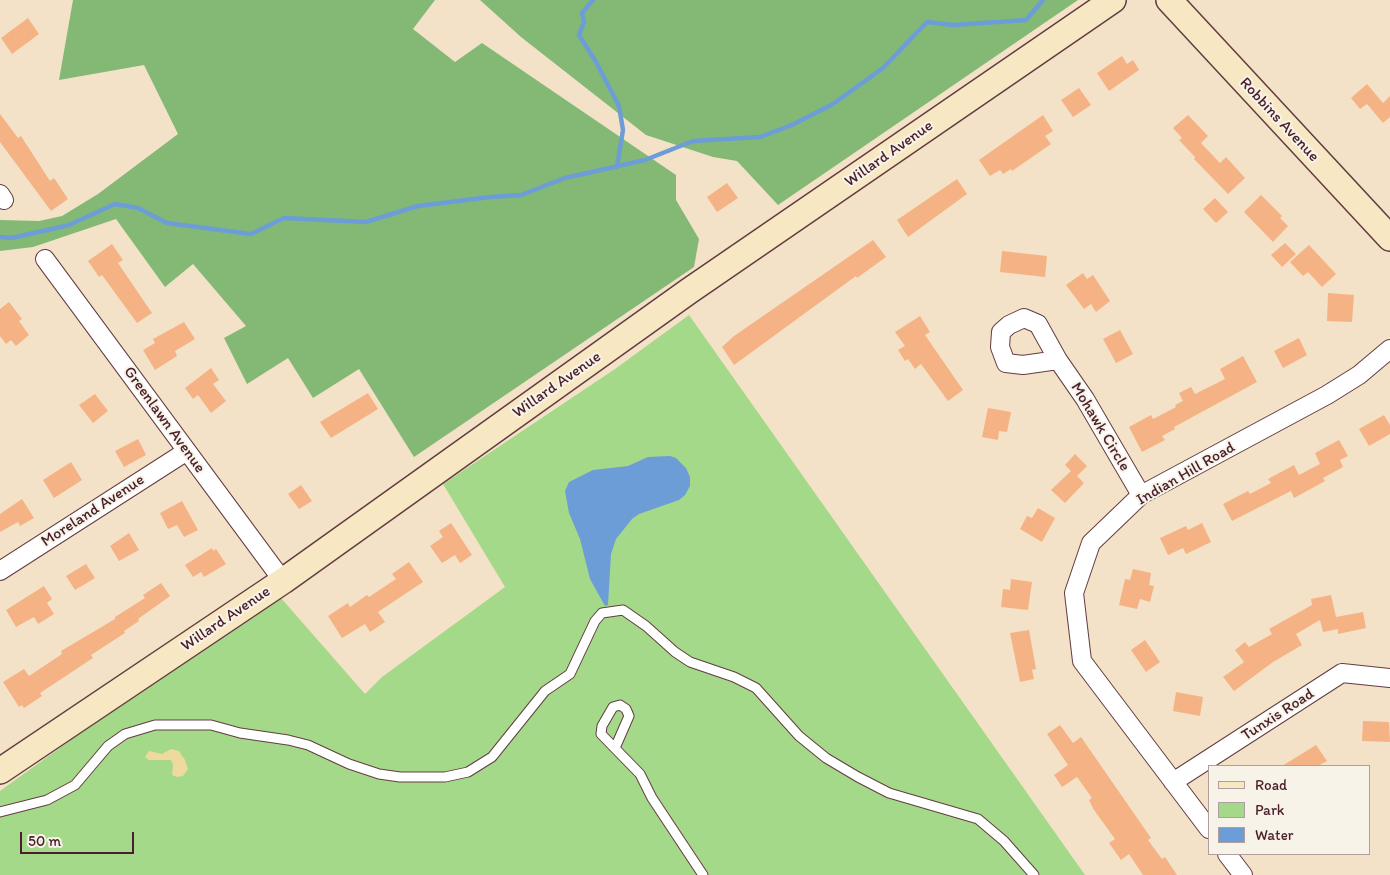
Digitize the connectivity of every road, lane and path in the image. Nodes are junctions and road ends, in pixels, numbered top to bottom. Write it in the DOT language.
graph roads {
  1 [pos="1113,0"];
  2 [pos="1169,0"];
  3 [pos="1390,238"];
  4 [pos="46,259"];
  5 [pos="1390,349"];
  6 [pos="1058,360"];
  7 [pos="187,451"];
  8 [pos="1141,496"];
  9 [pos="0,571"];
  10 [pos="283,581"];
  11 [pos="1390,678"];
  12 [pos="615,748"];
  13 [pos="0,771"];
  14 [pos="1173,782"];
  15 [pos="0,812"];
  16 [pos="1208,829"];
  17 [pos="1228,855"];
  18 [pos="703,875"];
  19 [pos="1034,875"];
  20 [pos="1243,875"];
  1 -- 10 [label="main road, Willard Avenue"];
  2 -- 3 [label="main road, Robbins Avenue"];
  4 -- 7 [label="street, Greenlawn Avenue"];
  5 -- 8 [label="street, Indian Hill Road"];
  6 -- 8 [label="street, Mohawk Circle"];
  7 -- 9 [label="street, Moreland Avenue"];
  7 -- 10 [label="street, Greenlawn Avenue"];
  8 -- 14 [label="street, Indian Hill Road"];
  10 -- 13 [label="main road, Willard Avenue"];
  11 -- 14 [label="street, Tunxis Road"];
  12 -- 18 [label="lane"];
  14 -- 16 [label="street, Indian Hill Road"];
  15 -- 19 [label="lane"];
  17 -- 20 [label="street"];
}
